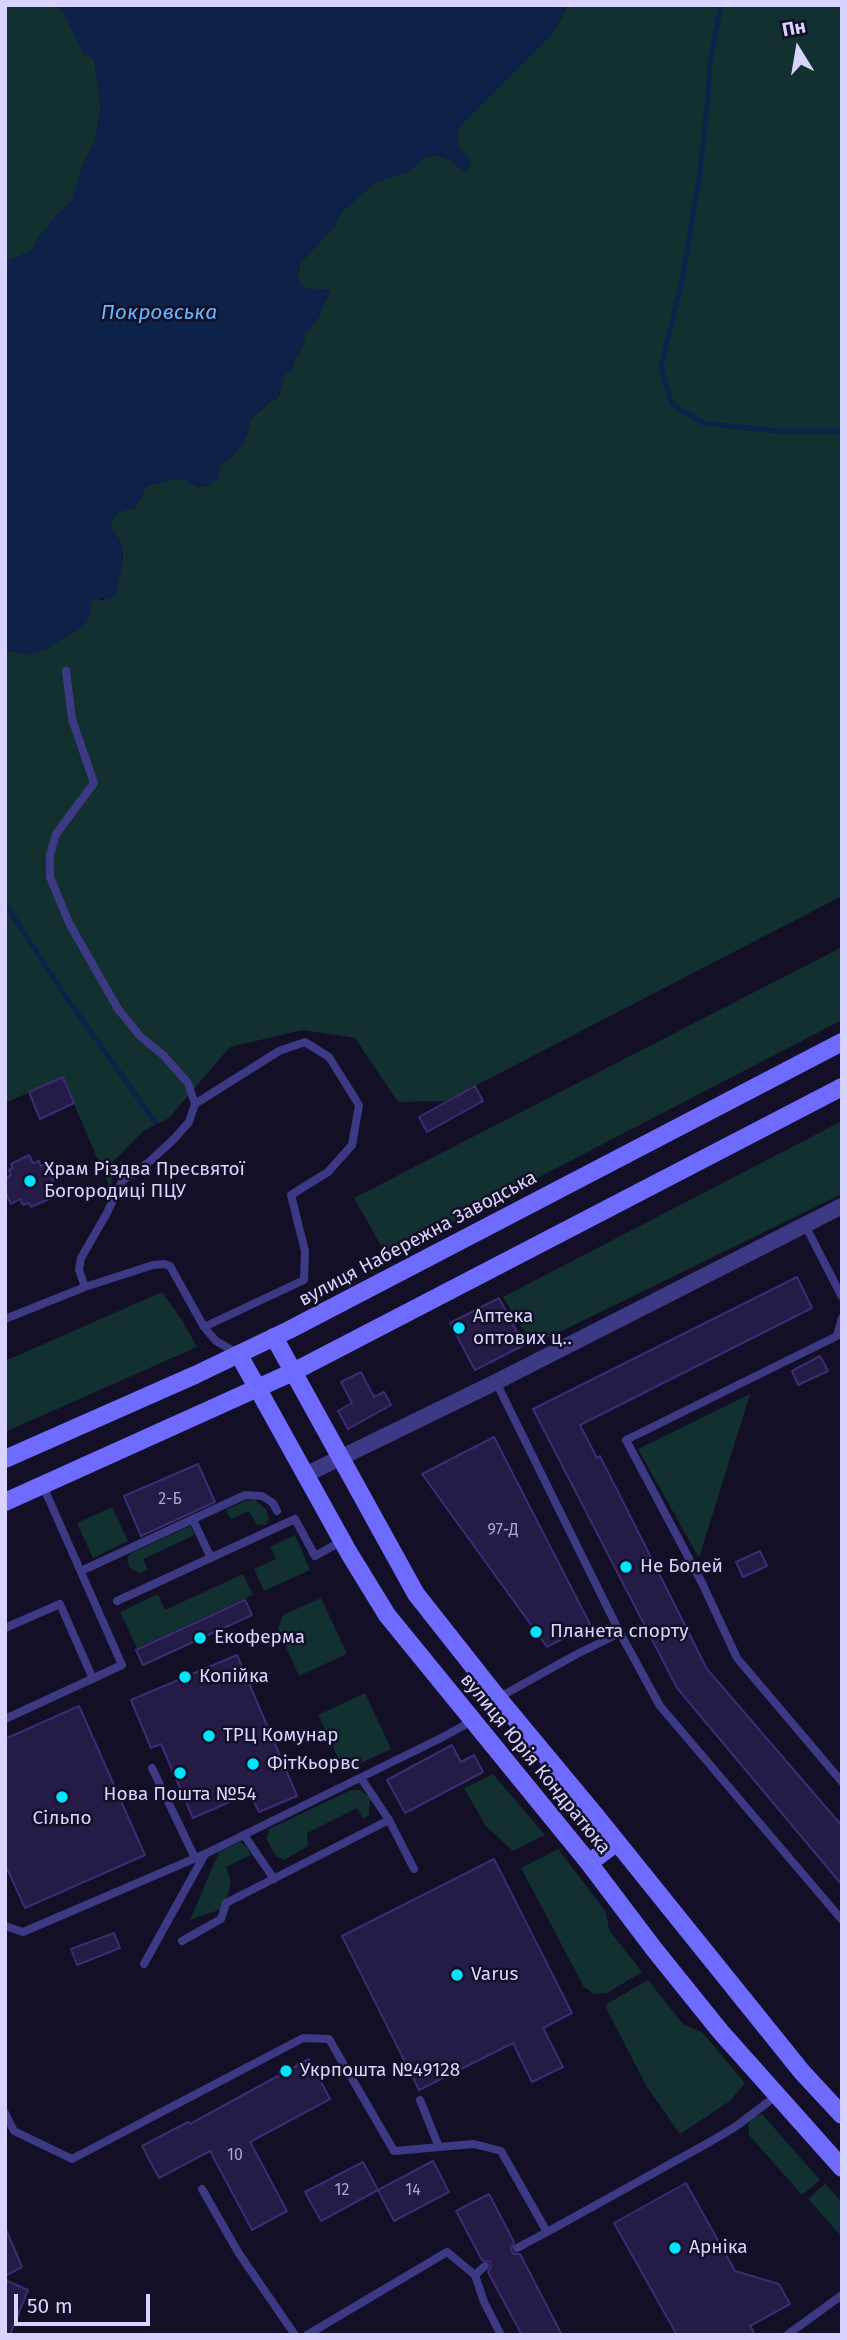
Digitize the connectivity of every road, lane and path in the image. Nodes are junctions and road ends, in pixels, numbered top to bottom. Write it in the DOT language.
graph roads {
  1 [pos="66,671"];
  2 [pos="842,1042"];
  3 [pos="842,1087"];
  4 [pos="195,1104"];
  5 [pos="842,1206"];
  6 [pos="805,1226"];
  7 [pos="85,1287"];
  8 [pos="842,1297"];
  9 [pos="842,1318"];
  10 [pos="5,1319"];
  11 [pos="204,1327"];
  12 [pos="274,1337"];
  13 [pos="239,1355"];
  14 [pos="293,1372"];
  15 [pos="495,1382"];
  16 [pos="259,1388"];
  17 [pos="341,1457"];
  18 [pos="5,1459"];
  19 [pos="305,1475"];
  20 [pos="43,1486"];
  21 [pos="5,1502"];
  22 [pos="277,1511"];
  23 [pos="193,1520"];
  24 [pos="342,1541"];
  25 [pos="211,1558"];
  26 [pos="80,1571"];
  27 [pos="117,1601"];
  28 [pos="5,1628"];
  29 [pos="620,1633"];
  30 [pos="93,1679"];
  31 [pos="498,1698"];
  32 [pos="5,1719"];
  33 [pos="472,1721"];
  34 [pos="152,1768"];
  35 [pos="361,1778"];
  36 [pos="842,1782"];
  37 [pos="389,1820"];
  38 [pos="244,1835"];
  39 [pos="617,1842"];
  40 [pos="205,1854"];
  41 [pos="195,1858"];
  42 [pos="589,1863"];
  43 [pos="414,1869"];
  44 [pos="274,1879"];
  45 [pos="840,1914"];
  46 [pos="5,1926"];
  47 [pos="182,1941"];
  48 [pos="144,1964"];
  49 [pos="776,2096"];
  50 [pos="420,2100"];
  51 [pos="5,2113"];
  52 [pos="842,2115"];
  53 [pos="439,2147"];
  54 [pos="839,2159"];
  55 [pos="202,2189"];
  56 [pos="547,2232"];
  57 [pos="517,2248"];
  58 [pos="485,2266"];
  59 [pos="475,2275"];
  60 [pos="842,2295"];
  61 [pos="295,2335"];
  62 [pos="307,2335"];
  63 [pos="501,2335"];
  64 [pos="787,2335"];
  1 -- 4 [label="lane"];
  2 -- 12 [label="main road, вулиця Набережна Заводська"];
  3 -- 14 [label="main road"];
  4 -- 7 [label="lane"];
  4 -- 11 [label="lane"];
  5 -- 6 [label="street"];
  6 -- 8 [label="lane"];
  6 -- 15 [label="street"];
  7 -- 10 [label="lane"];
  7 -- 11 [label="lane"];
  9 -- 36 [label="lane"];
  11 -- 13 [label="lane"];
  12 -- 13 [label="main road, вулиця Набережна Заводська"];
  12 -- 14 [label="main road, вулиця Юрія Кондратюка"];
  13 -- 16 [label="main road, вулиця Юрія Кондратюка"];
  13 -- 18 [label="main road, вулиця Набережна Заводська"];
  14 -- 16 [label="main road"];
  14 -- 17 [label="main road, вулиця Юрія Кондратюка"];
  15 -- 17 [label="street"];
  15 -- 29 [label="lane"];
  16 -- 19 [label="main road, вулиця Юрія Кондратюка"];
  16 -- 20 [label="main road"];
  17 -- 19 [label="street"];
  17 -- 31 [label="main road, вулиця Юрія Кондратюка"];
  19 -- 24 [label="main road, вулиця Юрія Кондратюка"];
  20 -- 21 [label="main road"];
  20 -- 26 [label="lane"];
  22 -- 23 [label="lane"];
  23 -- 25 [label="lane"];
  23 -- 26 [label="lane"];
  24 -- 25 [label="lane"];
  24 -- 33 [label="main road, вулиця Юрія Кондратюка"];
  25 -- 27 [label="lane"];
  26 -- 30 [label="lane"];
  28 -- 30 [label="lane"];
  29 -- 31 [label="lane"];
  29 -- 45 [label="lane"];
  30 -- 32 [label="lane"];
  31 -- 39 [label="main road, вулиця Юрія Кондратюка"];
  33 -- 35 [label="lane"];
  33 -- 42 [label="main road, вулиця Юрія Кондратюка"];
  34 -- 41 [label="lane"];
  35 -- 37 [label="lane"];
  35 -- 38 [label="lane"];
  37 -- 43 [label="lane"];
  37 -- 44 [label="lane"];
  38 -- 40 [label="lane"];
  38 -- 44 [label="lane"];
  39 -- 42 [label="main road"];
  39 -- 52 [label="main road, вулиця Юрія Кондратюка"];
  40 -- 41 [label="lane"];
  40 -- 48 [label="lane"];
  41 -- 46 [label="lane"];
  42 -- 49 [label="main road, вулиця Юрія Кондратюка"];
  44 -- 47 [label="lane"];
  49 -- 54 [label="main road, вулиця Юрія Кондратюка"];
  49 -- 56 [label="lane"];
  50 -- 53 [label="lane"];
  51 -- 53 [label="lane"];
  53 -- 56 [label="lane"];
  55 -- 61 [label="lane"];
  56 -- 57 [label="lane"];
  58 -- 59 [label="lane"];
  59 -- 62 [label="lane"];
  59 -- 63 [label="lane"];
  60 -- 64 [label="lane"];
}
